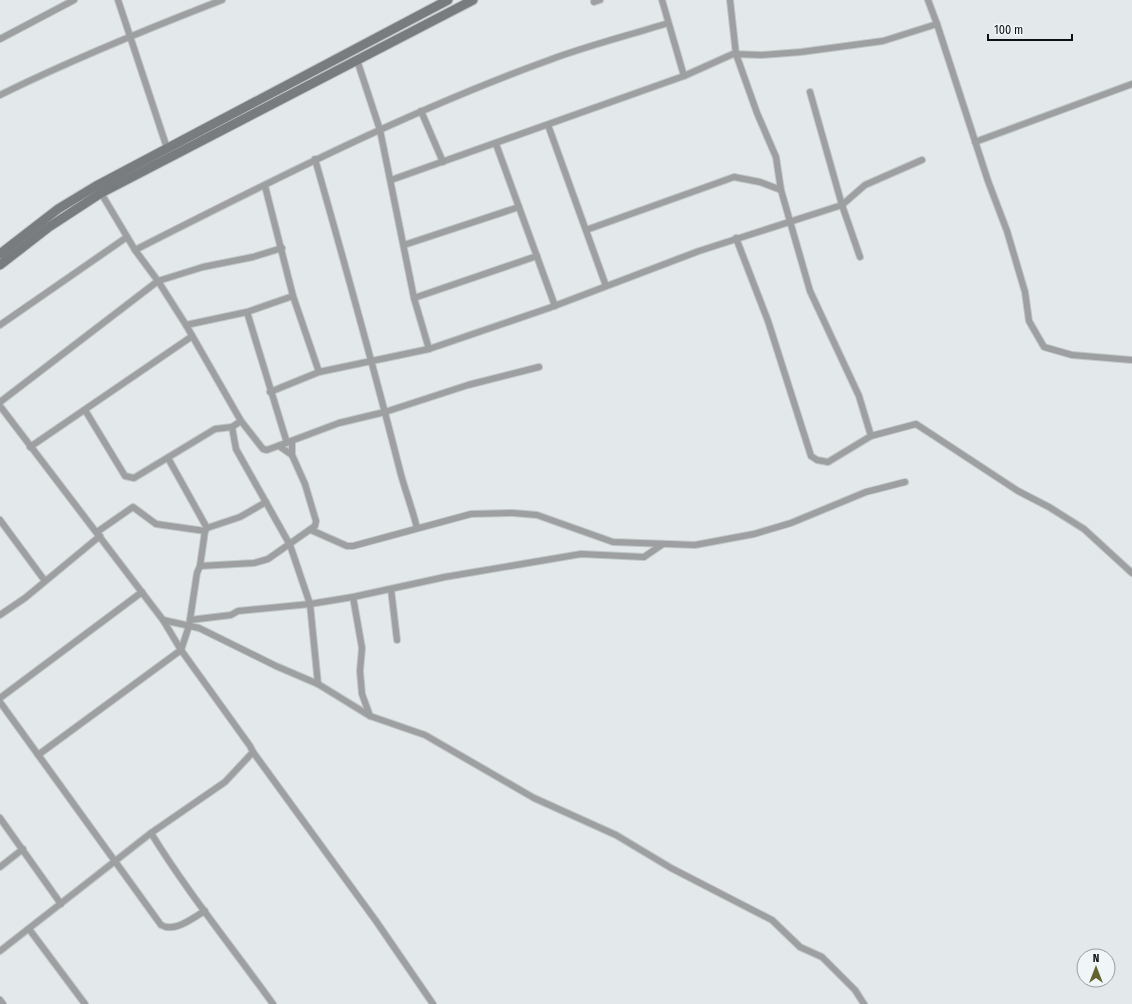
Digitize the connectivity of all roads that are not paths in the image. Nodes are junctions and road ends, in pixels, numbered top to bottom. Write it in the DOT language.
graph roads {
  1 [pos="74,0"];
  2 [pos="118,0"];
  3 [pos="222,0"];
  4 [pos="448,0"];
  5 [pos="473,0"];
  6 [pos="662,0"];
  7 [pos="730,0"];
  8 [pos="928,0"];
  9 [pos="668,23"];
  10 [pos="937,24"];
  11 [pos="130,35"];
  12 [pos="0,39"];
  13 [pos="736,54"];
  14 [pos="357,60"];
  15 [pos="684,76"];
  16 [pos="1132,84"];
  17 [pos="810,92"];
  18 [pos="0,95"];
  19 [pos="421,111"];
  20 [pos="548,125"];
  21 [pos="380,130"];
  22 [pos="975,142"];
  23 [pos="496,144"];
  24 [pos="167,148"];
  25 [pos="158,158"];
  26 [pos="315,159"];
  27 [pos="922,160"];
  28 [pos="443,162"];
  29 [pos="391,180"];
  30 [pos="265,186"];
  31 [pos="781,190"];
  32 [pos="101,194"];
  33 [pos="842,205"];
  34 [pos="519,206"];
  35 [pos="792,222"];
  36 [pos="586,230"];
  37 [pos="127,237"];
  38 [pos="736,238"];
  39 [pos="404,245"];
  40 [pos="282,248"];
  41 [pos="135,250"];
  42 [pos="0,254"];
  43 [pos="537,256"];
  44 [pos="860,257"];
  45 [pos="0,265"];
  46 [pos="158,281"];
  47 [pos="606,286"];
  48 [pos="293,296"];
  49 [pos="414,298"];
  50 [pos="555,306"];
  51 [pos="247,312"];
  52 [pos="0,325"];
  53 [pos="186,325"];
  54 [pos="191,337"];
  55 [pos="429,349"];
  56 [pos="372,360"];
  57 [pos="1132,360"];
  58 [pos="539,367"];
  59 [pos="319,372"];
  60 [pos="270,392"];
  61 [pos="0,402"];
  62 [pos="0,406"];
  63 [pos="84,410"];
  64 [pos="385,412"];
  65 [pos="242,421"];
  66 [pos="232,427"];
  67 [pos="872,436"];
  68 [pos="289,442"];
  69 [pos="279,446"];
  70 [pos="30,447"];
  71 [pos="292,455"];
  72 [pos="168,458"];
  73 [pos="905,482"];
  74 [pos="266,502"];
  75 [pos="0,520"];
  76 [pos="417,528"];
  77 [pos="206,529"];
  78 [pos="311,530"];
  79 [pos="99,534"];
  80 [pos="663,544"];
  81 [pos="290,545"];
  82 [pos="200,566"];
  83 [pos="1132,573"];
  84 [pos="45,581"];
  85 [pos="391,589"];
  86 [pos="142,592"];
  87 [pos="353,597"];
  88 [pos="310,604"];
  89 [pos="0,615"];
  90 [pos="163,620"];
  91 [pos="190,623"];
  92 [pos="397,640"];
  93 [pos="181,650"];
  94 [pos="318,684"];
  95 [pos="0,698"];
  96 [pos="0,702"];
  97 [pos="370,716"];
  98 [pos="253,752"];
  99 [pos="38,755"];
  100 [pos="0,818"];
  101 [pos="151,833"];
  102 [pos="23,849"];
  103 [pos="114,862"];
  104 [pos="0,867"];
  105 [pos="61,904"];
  106 [pos="205,910"];
  107 [pos="29,928"];
  108 [pos="0,951"];
  109 [pos="0,1000"];
  110 [pos="3,1004"];
  111 [pos="84,1004"];
  112 [pos="273,1004"];
  113 [pos="433,1004"];
  114 [pos="864,1004"];
  1 -- 12 [label="street"];
  2 -- 11 [label="street"];
  3 -- 11 [label="street"];
  4 -- 24 [label="main road"];
  5 -- 14 [label="main road"];
  6 -- 9 [label="street"];
  7 -- 13 [label="street"];
  8 -- 10 [label="street"];
  9 -- 15 [label="street"];
  9 -- 19 [label="street"];
  10 -- 13 [label="street"];
  10 -- 22 [label="street"];
  11 -- 18 [label="street"];
  11 -- 24 [label="street"];
  13 -- 15 [label="street"];
  13 -- 31 [label="street"];
  14 -- 21 [label="street"];
  14 -- 25 [label="main road"];
  15 -- 20 [label="street"];
  16 -- 22 [label="street"];
  17 -- 33 [label="street"];
  19 -- 21 [label="street"];
  19 -- 28 [label="street"];
  20 -- 23 [label="street"];
  20 -- 36 [label="street"];
  21 -- 26 [label="street"];
  21 -- 29 [label="street"];
  22 -- 57 [label="street"];
  23 -- 28 [label="street"];
  23 -- 34 [label="street"];
  24 -- 25 [label="main road"];
  25 -- 32 [label="main road"];
  25 -- 42 [label="main road"];
  26 -- 30 [label="street"];
  26 -- 56 [label="street"];
  27 -- 33 [label="street"];
  28 -- 29 [label="street"];
  29 -- 39 [label="street"];
  30 -- 40 [label="street"];
  30 -- 41 [label="street"];
  31 -- 35 [label="street"];
  31 -- 36 [label="street"];
  32 -- 37 [label="street"];
  32 -- 45 [label="main road"];
  33 -- 35 [label="street"];
  33 -- 44 [label="street"];
  34 -- 39 [label="street"];
  34 -- 43 [label="street"];
  35 -- 38 [label="street"];
  35 -- 67 [label="street"];
  36 -- 47 [label="street"];
  37 -- 41 [label="street"];
  37 -- 52 [label="street"];
  38 -- 47 [label="street"];
  38 -- 67 [label="street"];
  39 -- 49 [label="street"];
  40 -- 46 [label="street"];
  40 -- 48 [label="street"];
  41 -- 46 [label="street"];
  43 -- 49 [label="street"];
  43 -- 50 [label="street"];
  46 -- 53 [label="street"];
  46 -- 61 [label="street"];
  47 -- 50 [label="street"];
  48 -- 51 [label="street"];
  48 -- 59 [label="street"];
  49 -- 55 [label="street"];
  50 -- 55 [label="street"];
  51 -- 53 [label="street"];
  51 -- 60 [label="street"];
  53 -- 54 [label="street"];
  54 -- 63 [label="street"];
  54 -- 65 [label="street"];
  55 -- 56 [label="street"];
  56 -- 59 [label="street"];
  56 -- 64 [label="street"];
  58 -- 64 [label="street"];
  59 -- 60 [label="street"];
  60 -- 68 [label="street"];
  62 -- 70 [label="street"];
  63 -- 70 [label="street"];
  63 -- 72 [label="street"];
  64 -- 68 [label="street"];
  64 -- 76 [label="street"];
  65 -- 66 [label="street"];
  65 -- 69 [label="street"];
  66 -- 72 [label="street"];
  66 -- 74 [label="street"];
  67 -- 83 [label="street"];
  68 -- 69 [label="street"];
  68 -- 71 [label="street"];
  69 -- 71 [label="street"];
  70 -- 79 [label="street"];
  71 -- 78 [label="street"];
  72 -- 77 [label="street"];
  73 -- 80 [label="street"];
  74 -- 77 [label="street"];
  74 -- 81 [label="street"];
  75 -- 84 [label="street"];
  76 -- 78 [label="street"];
  76 -- 80 [label="street"];
  77 -- 79 [label="street"];
  77 -- 82 [label="street"];
  78 -- 81 [label="street"];
  79 -- 84 [label="street"];
  79 -- 86 [label="street"];
  80 -- 85 [label="street"];
  81 -- 82 [label="street"];
  81 -- 88 [label="street"];
  82 -- 91 [label="street"];
  84 -- 89 [label="street"];
  85 -- 87 [label="street"];
  85 -- 92 [label="street"];
  86 -- 90 [label="street"];
  86 -- 95 [label="street"];
  87 -- 88 [label="street"];
  87 -- 97 [label="street"];
  88 -- 91 [label="street"];
  88 -- 94 [label="street"];
  90 -- 91 [label="street"];
  90 -- 93 [label="street"];
  91 -- 93 [label="street"];
  91 -- 94 [label="street"];
  93 -- 98 [label="street"];
  93 -- 99 [label="street"];
  94 -- 97 [label="street"];
  96 -- 99 [label="street"];
  97 -- 114 [label="street"];
  98 -- 101 [label="street"];
  98 -- 113 [label="street"];
  99 -- 103 [label="street"];
  100 -- 102 [label="street"];
  101 -- 103 [label="street"];
  101 -- 106 [label="street"];
  102 -- 104 [label="street"];
  102 -- 105 [label="street"];
  103 -- 105 [label="street"];
  103 -- 106 [label="street"];
  105 -- 107 [label="street"];
  106 -- 112 [label="street"];
  107 -- 108 [label="street"];
  107 -- 111 [label="street"];
  109 -- 110 [label="street"];
}
